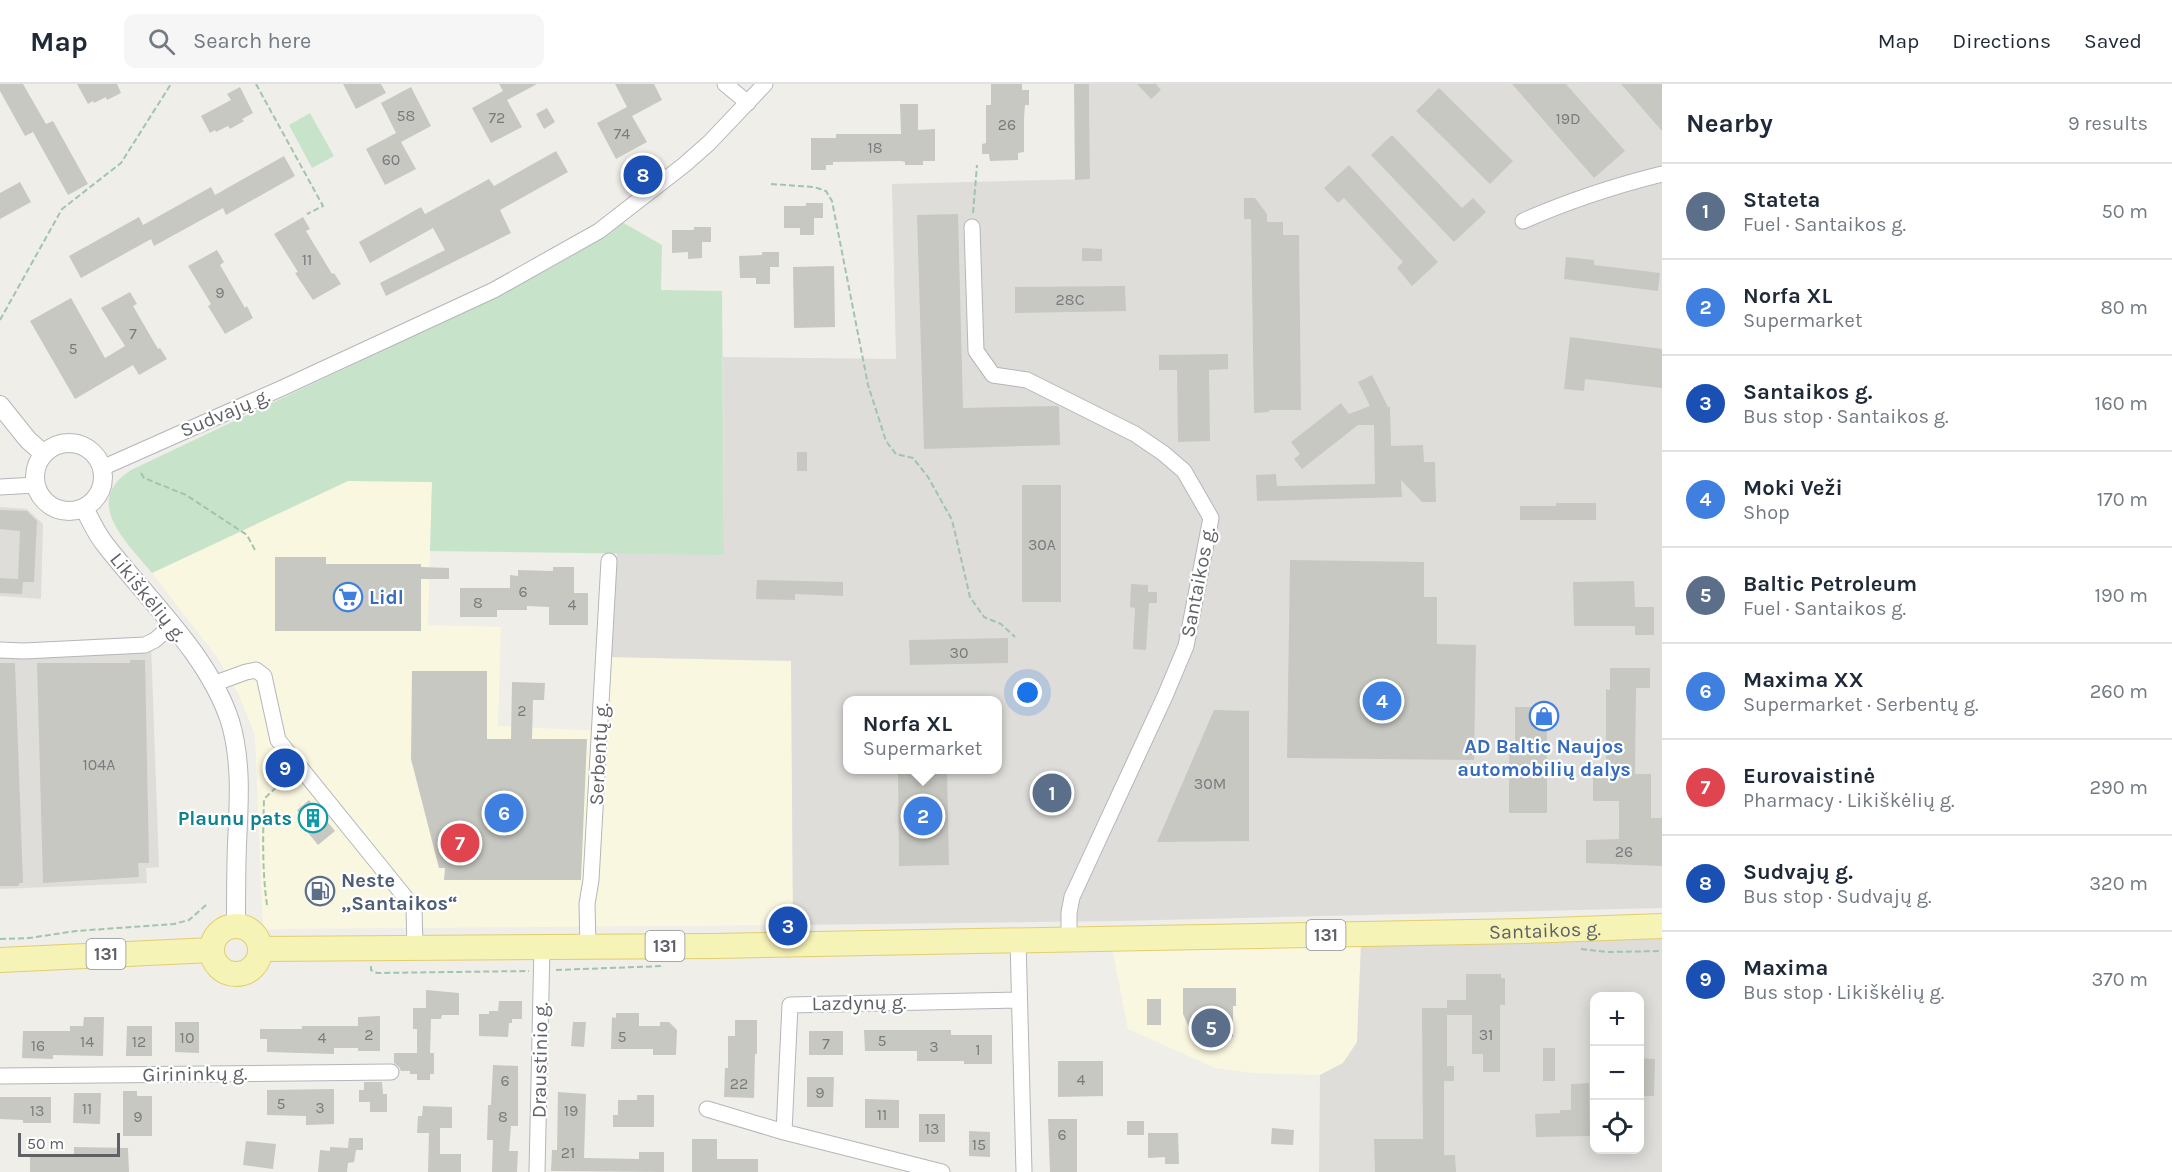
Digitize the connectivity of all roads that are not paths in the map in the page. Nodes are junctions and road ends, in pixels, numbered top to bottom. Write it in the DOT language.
graph roads {
  1 [pos="725,84"];
  2 [pos="765,84"];
  3 [pos="748,104"];
  4 [pos="1662,174"];
  5 [pos="1523,221"];
  6 [pos="972,227"];
  7 [pos="0,405"];
  8 [pos="44,454"];
  9 [pos="102,468"];
  10 [pos="36,485"];
  11 [pos="0,488"];
  12 [pos="84,508"];
  13 [pos="609,561"];
  14 [pos="172,625"];
  15 [pos="0,650"];
  16 [pos="213,684"];
  17 [pos="236,926"];
  18 [pos="1662,926"];
  19 [pos="1069,939"];
  20 [pos="1018,940"];
  21 [pos="588,946"];
  22 [pos="542,947"];
  23 [pos="415,948"];
  24 [pos="261,949"];
  25 [pos="212,950"];
  26 [pos="0,960"];
  27 [pos="1018,1000"];
  28 [pos="391,1072"];
  29 [pos="0,1076"];
  30 [pos="707,1109"];
  31 [pos="784,1132"];
  32 [pos="537,1172"];
  33 [pos="942,1172"];
  34 [pos="1024,1172"];
  1 -- 3 [label="street"];
  2 -- 3 [label="street, Sudvajų g."];
  3 -- 9 [label="street, Sudvajų g."];
  4 -- 5 [label="street"];
  6 -- 19 [label="street, Santaikos g."];
  7 -- 8 [label="street"];
  8 -- 9 [label="street"];
  8 -- 10 [label="street"];
  9 -- 12 [label="street"];
  10 -- 11 [label="street"];
  10 -- 12 [label="street"];
  12 -- 14 [label="street, Likiškėlių g."];
  13 -- 21 [label="street, Serbentų g."];
  14 -- 15 [label="street"];
  14 -- 16 [label="street, Likiškėlių g."];
  16 -- 17 [label="street, Likiškėlių g."];
  16 -- 23 [label="street"];
  17 -- 24 [label="main road"];
  17 -- 25 [label="main road"];
  18 -- 19 [label="main road, Santaikos g. / 131"];
  19 -- 20 [label="main road, Santaikos g. / 131"];
  20 -- 21 [label="main road, Santaikos g. / 131"];
  20 -- 27 [label="street"];
  21 -- 22 [label="main road, Santaikos g. / 131"];
  22 -- 23 [label="main road, Santaikos g. / 131"];
  22 -- 32 [label="street, Draustinio g."];
  23 -- 24 [label="main road, Santaikos g. / 131"];
  24 -- 25 [label="main road"];
  25 -- 26 [label="main road, 131"];
  27 -- 31 [label="street, Lazdynų g."];
  27 -- 34 [label="street"];
  28 -- 29 [label="street, Girininkų g."];
  30 -- 31 [label="street"];
  31 -- 33 [label="street"];
}
